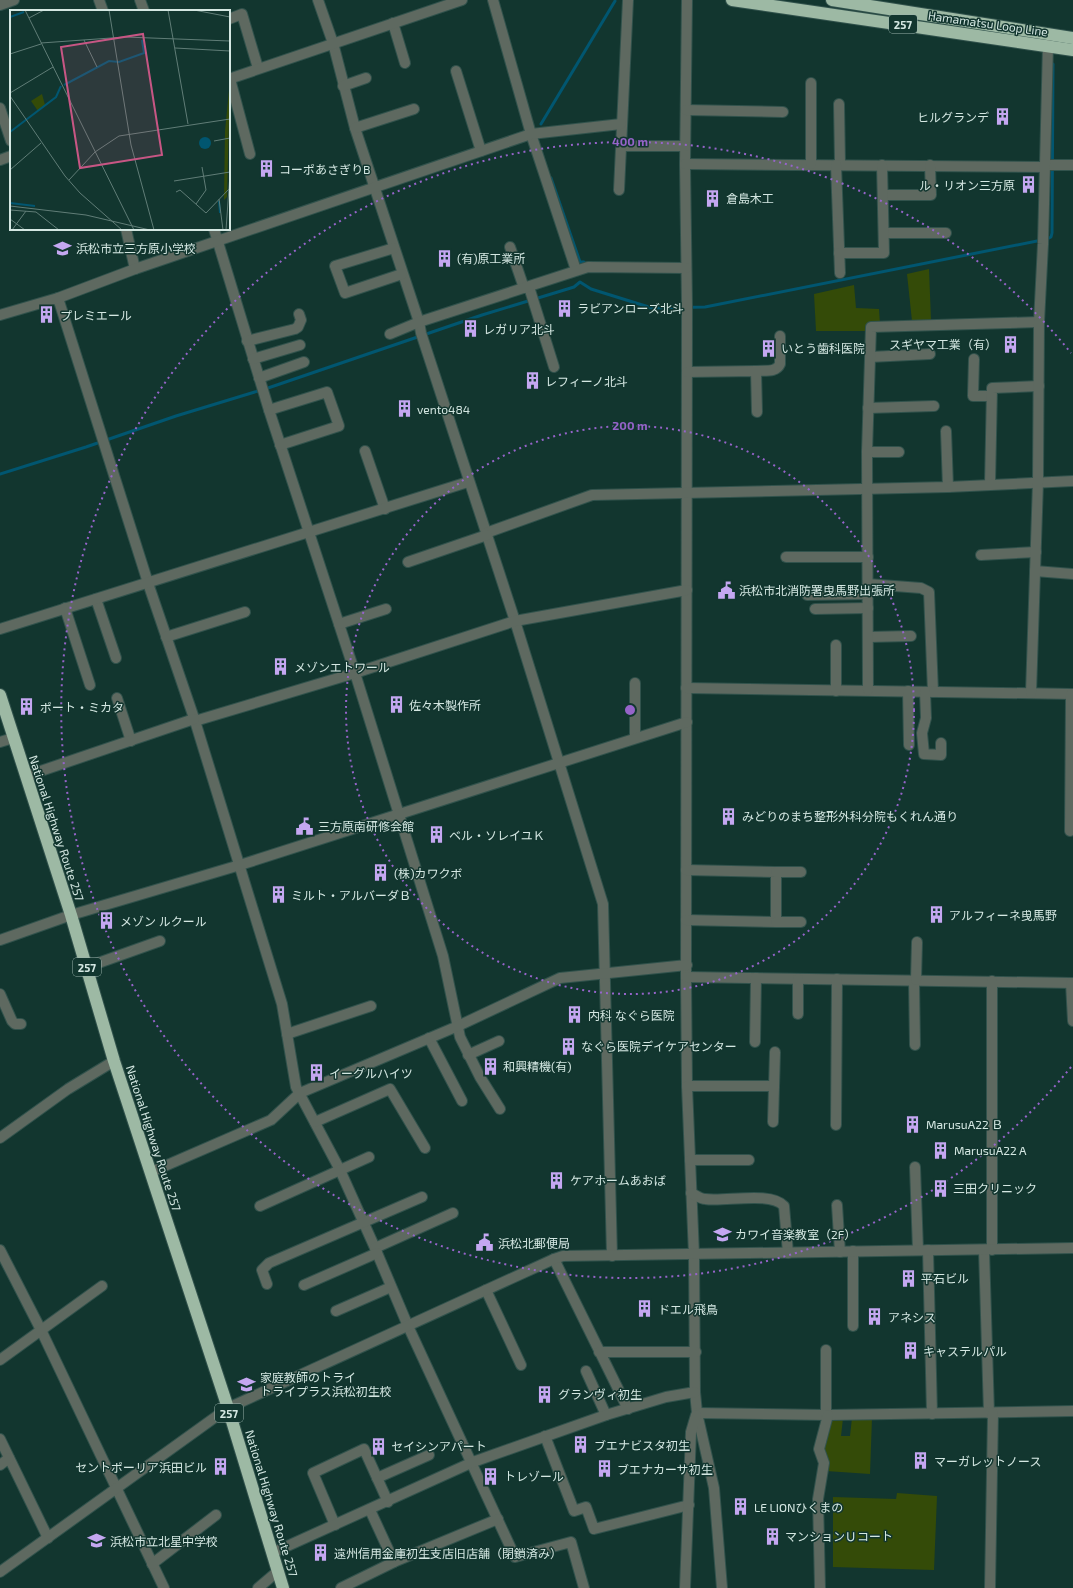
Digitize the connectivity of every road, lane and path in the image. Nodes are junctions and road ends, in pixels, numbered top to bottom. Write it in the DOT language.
graph roads {
  1 [pos="14,0"];
  2 [pos="99,0"];
  3 [pos="140,0"];
  4 [pos="318,0"];
  5 [pos="462,0"];
  6 [pos="493,0"];
  7 [pos="628,0"];
  8 [pos="687,0"];
  9 [pos="732,0"];
  10 [pos="832,0"];
  11 [pos="0,5"];
  12 [pos="103,10"];
  13 [pos="144,10"];
  14 [pos="230,19"];
  15 [pos="393,23"];
  16 [pos="1073,38"];
  17 [pos="333,43"];
  18 [pos="1048,45"];
  19 [pos="1073,50"];
  20 [pos="405,63"];
  21 [pos="258,68"];
  22 [pos="456,71"];
  23 [pos="366,78"];
  24 [pos="230,79"];
  25 [pos="230,83"];
  26 [pos="811,83"];
  27 [pos="343,86"];
  28 [pos="839,104"];
  29 [pos="0,108"];
  30 [pos="414,108"];
  31 [pos="686,110"];
  32 [pos="783,112"];
  33 [pos="621,124"];
  34 [pos="355,128"];
  35 [pos="531,134"];
  36 [pos="10,138"];
  37 [pos="620,146"];
  38 [pos="685,146"];
  39 [pos="480,151"];
  40 [pos="250,154"];
  41 [pos="10,156"];
  42 [pos="0,160"];
  43 [pos="685,164"];
  44 [pos="811,164"];
  45 [pos="838,165"];
  46 [pos="882,165"];
  47 [pos="930,165"];
  48 [pos="1073,165"];
  49 [pos="1049,166"];
  50 [pos="374,187"];
  51 [pos="619,190"];
  52 [pos="883,195"];
  53 [pos="126,230"];
  54 [pos="214,230"];
  55 [pos="884,233"];
  56 [pos="946,233"];
  57 [pos="217,242"];
  58 [pos="394,248"];
  59 [pos="510,248"];
  60 [pos="839,253"];
  61 [pos="686,268"];
  62 [pos="135,269"];
  63 [pos="577,270"];
  64 [pos="840,273"];
  65 [pos="402,274"];
  66 [pos="526,287"];
  67 [pos="58,298"];
  68 [pos="299,314"];
  69 [pos="0,315"];
  70 [pos="419,322"];
  71 [pos="1039,322"];
  72 [pos="390,334"];
  73 [pos="780,336"];
  74 [pos="247,341"];
  75 [pos="300,345"];
  76 [pos="930,354"];
  77 [pos="870,357"];
  78 [pos="974,358"];
  79 [pos="253,359"];
  80 [pos="304,362"];
  81 [pos="554,367"];
  82 [pos="756,371"];
  83 [pos="687,372"];
  84 [pos="259,378"];
  85 [pos="1039,386"];
  86 [pos="991,396"];
  87 [pos="934,406"];
  88 [pos="868,408"];
  89 [pos="269,410"];
  90 [pos="757,412"];
  91 [pos="946,430"];
  92 [pos="280,446"];
  93 [pos="365,450"];
  94 [pos="867,452"];
  95 [pos="899,452"];
  96 [pos="1073,481"];
  97 [pos="468,482"];
  98 [pos="1038,482"];
  99 [pos="990,484"];
  100 [pos="948,487"];
  101 [pos="868,488"];
  102 [pos="686,493"];
  103 [pos="384,509"];
  104 [pos="308,532"];
  105 [pos="486,534"];
  106 [pos="1036,552"];
  107 [pos="981,554"];
  108 [pos="786,557"];
  109 [pos="868,557"];
  110 [pos="408,562"];
  111 [pos="1035,571"];
  112 [pos="1073,574"];
  113 [pos="148,582"];
  114 [pos="868,589"];
  115 [pos="687,590"];
  116 [pos="807,595"];
  117 [pos="96,598"];
  118 [pos="65,608"];
  119 [pos="868,608"];
  120 [pos="815,609"];
  121 [pos="386,610"];
  122 [pos="245,612"];
  123 [pos="515,621"];
  124 [pos="339,624"];
  125 [pos="0,628"];
  126 [pos="868,636"];
  127 [pos="911,636"];
  128 [pos="166,637"];
  129 [pos="836,645"];
  130 [pos="116,658"];
  131 [pos="355,673"];
  132 [pos="635,684"];
  133 [pos="90,685"];
  134 [pos="686,688"];
  135 [pos="868,690"];
  136 [pos="836,691"];
  137 [pos="908,691"];
  138 [pos="929,692"];
  139 [pos="1031,693"];
  140 [pos="1072,694"];
  141 [pos="0,695"];
  142 [pos="117,698"];
  143 [pos="194,720"];
  144 [pos="687,722"];
  145 [pos="634,737"];
  146 [pos="13,738"];
  147 [pos="131,741"];
  148 [pos="0,742"];
  149 [pos="941,743"];
  150 [pos="909,745"];
  151 [pos="558,763"];
  152 [pos="26,776"];
  153 [pos="398,814"];
  154 [pos="1070,831"];
  155 [pos="240,865"];
  156 [pos="686,870"];
  157 [pos="776,872"];
  158 [pos="801,872"];
  159 [pos="71,915"];
  160 [pos="686,920"];
  161 [pos="776,922"];
  162 [pos="801,922"];
  163 [pos="0,940"];
  164 [pos="160,941"];
  165 [pos="917,942"];
  166 [pos="687,965"];
  167 [pos="87,967"];
  168 [pos="604,972"];
  169 [pos="686,977"];
  170 [pos="756,978"];
  171 [pos="798,979"];
  172 [pos="837,979"];
  173 [pos="915,980"];
  174 [pos="992,981"];
  175 [pos="1072,983"];
  176 [pos="0,994"];
  177 [pos="371,1006"];
  178 [pos="798,1014"];
  179 [pos="1073,1021"];
  180 [pos="21,1024"];
  181 [pos="458,1026"];
  182 [pos="287,1034"];
  183 [pos="429,1038"];
  184 [pos="499,1041"];
  185 [pos="755,1042"];
  186 [pos="915,1045"];
  187 [pos="775,1052"];
  188 [pos="468,1055"];
  189 [pos="114,1061"];
  190 [pos="687,1086"];
  191 [pos="774,1086"];
  192 [pos="300,1093"];
  193 [pos="462,1101"];
  194 [pos="500,1109"];
  195 [pos="315,1122"];
  196 [pos="773,1122"];
  197 [pos="836,1125"];
  198 [pos="0,1138"];
  199 [pos="425,1148"];
  200 [pos="369,1157"];
  201 [pos="690,1160"];
  202 [pos="749,1160"];
  203 [pos="915,1167"];
  204 [pos="340,1170"];
  205 [pos="151,1172"];
  206 [pos="691,1193"];
  207 [pos="422,1197"];
  208 [pos="837,1205"];
  209 [pos="260,1206"];
  210 [pos="454,1212"];
  211 [pos="363,1222"];
  212 [pos="1073,1248"];
  213 [pos="0,1250"];
  214 [pos="376,1250"];
  215 [pos="923,1250"];
  216 [pos="988,1250"];
  217 [pos="853,1251"];
  218 [pos="840,1252"];
  219 [pos="788,1253"];
  220 [pos="694,1255"];
  221 [pos="612,1256"];
  222 [pos="554,1259"];
  223 [pos="267,1284"];
  224 [pos="304,1285"];
  225 [pos="102,1286"];
  226 [pos="392,1287"];
  227 [pos="486,1290"];
  228 [pos="336,1311"];
  229 [pos="408,1326"];
  230 [pos="853,1326"];
  231 [pos="41,1330"];
  232 [pos="826,1350"];
  233 [pos="599,1352"];
  234 [pos="696,1352"];
  235 [pos="0,1360"];
  236 [pos="521,1365"];
  237 [pos="586,1371"];
  238 [pos="695,1392"];
  239 [pos="228,1408"];
  240 [pos="628,1409"];
  241 [pos="1073,1411"];
  242 [pos="697,1413"];
  243 [pos="991,1413"];
  244 [pos="932,1414"];
  245 [pos="606,1415"];
  246 [pos="827,1415"];
  247 [pos="545,1436"];
  248 [pos="0,1439"];
  249 [pos="429,1455"];
  250 [pos="9,1458"];
  251 [pos="473,1462"];
  252 [pos="0,1465"];
  253 [pos="377,1478"];
  254 [pos="118,1487"];
  255 [pos="388,1502"];
  256 [pos="689,1505"];
  257 [pos="370,1510"];
  258 [pos="216,1515"];
  259 [pos="498,1519"];
  260 [pos="335,1525"];
  261 [pos="48,1538"];
  262 [pos="272,1553"];
  263 [pos="394,1562"];
  264 [pos="152,1564"];
  265 [pos="278,1571"];
  266 [pos="0,1572"];
  267 [pos="164,1588"];
  268 [pos="258,1588"];
  269 [pos="283,1588"];
  270 [pos="341,1588"];
  271 [pos="584,1588"];
  272 [pos="684,1588"];
  273 [pos="722,1588"];
  274 [pos="820,1588"];
  275 [pos="990,1588"];
  1 -- 11 [label="street"];
  2 -- 12 [label="street"];
  3 -- 13 [label="street"];
  4 -- 17 [label="street"];
  5 -- 15 [label="street"];
  6 -- 35 [label="street"];
  7 -- 33 [label="street"];
  8 -- 31 [label="street"];
  9 -- 18 [label="highway, Hamamatsu Loop Line / 257"];
  10 -- 16 [label="highway, Hamamatsu Loop Line / 257"];
  14 -- 21 [label="street"];
  15 -- 17 [label="street"];
  15 -- 20 [label="street"];
  17 -- 21 [label="street"];
  17 -- 27 [label="street"];
  18 -- 19 [label="highway, Hamamatsu Loop Line / 257"];
  18 -- 49 [label="street"];
  21 -- 24 [label="street"];
  22 -- 39 [label="street"];
  23 -- 27 [label="street"];
  25 -- 40 [label="street"];
  26 -- 44 [label="street"];
  27 -- 34 [label="street"];
  28 -- 45 [label="street"];
  29 -- 36 [label="street"];
  30 -- 34 [label="street"];
  31 -- 32 [label="street"];
  31 -- 38 [label="street"];
  33 -- 35 [label="street"];
  33 -- 37 [label="street"];
  34 -- 50 [label="street"];
  35 -- 39 [label="street"];
  35 -- 63 [label="street"];
  37 -- 38 [label="street"];
  37 -- 51 [label="street"];
  38 -- 43 [label="street"];
  39 -- 50 [label="street"];
  41 -- 42 [label="street"];
  43 -- 44 [label="street"];
  43 -- 61 [label="street"];
  44 -- 45 [label="street"];
  45 -- 46 [label="street"];
  45 -- 60 [label="street"];
  46 -- 47 [label="street"];
  46 -- 52 [label="street"];
  47 -- 49 [label="street"];
  47 -- 52 [label="street"];
  48 -- 49 [label="street"];
  49 -- 71 [label="street"];
  50 -- 57 [label="street"];
  50 -- 58 [label="street"];
  52 -- 55 [label="street"];
  53 -- 62 [label="street"];
  54 -- 57 [label="street"];
  55 -- 56 [label="street"];
  55 -- 60 [label="street"];
  57 -- 62 [label="street"];
  57 -- 74 [label="street"];
  58 -- 65 [label="street"];
  58 -- 65 [label="street"];
  59 -- 66 [label="street"];
  60 -- 64 [label="street"];
  61 -- 63 [label="street"];
  61 -- 83 [label="street"];
  62 -- 67 [label="street"];
  63 -- 66 [label="street"];
  65 -- 70 [label="street"];
  66 -- 70 [label="street"];
  66 -- 81 [label="street"];
  67 -- 69 [label="street"];
  67 -- 113 [label="street"];
  68 -- 74 [label="street"];
  70 -- 72 [label="street"];
  70 -- 97 [label="street"];
  71 -- 77 [label="street"];
  71 -- 85 [label="street"];
  73 -- 82 [label="street"];
  74 -- 79 [label="street"];
  75 -- 79 [label="street"];
  76 -- 77 [label="street"];
  77 -- 88 [label="street"];
  78 -- 86 [label="street"];
  79 -- 84 [label="street"];
  80 -- 84 [label="street"];
  82 -- 83 [label="street"];
  82 -- 90 [label="street"];
  83 -- 102 [label="street"];
  84 -- 89 [label="street"];
  85 -- 86 [label="street"];
  85 -- 98 [label="street"];
  86 -- 99 [label="street"];
  87 -- 88 [label="street"];
  88 -- 94 [label="street"];
  89 -- 92 [label="street"];
  89 -- 92 [label="street"];
  91 -- 100 [label="street"];
  92 -- 104 [label="street"];
  93 -- 103 [label="street"];
  94 -- 95 [label="street"];
  94 -- 101 [label="street"];
  96 -- 98 [label="street"];
  97 -- 103 [label="street"];
  97 -- 105 [label="street"];
  98 -- 99 [label="street"];
  98 -- 106 [label="street"];
  99 -- 100 [label="street"];
  100 -- 101 [label="street"];
  101 -- 102 [label="street"];
  101 -- 109 [label="street"];
  102 -- 105 [label="street"];
  102 -- 115 [label="street"];
  103 -- 104 [label="street"];
  104 -- 113 [label="street"];
  104 -- 124 [label="street"];
  105 -- 110 [label="street"];
  105 -- 123 [label="street"];
  106 -- 107 [label="street"];
  106 -- 111 [label="street"];
  108 -- 109 [label="street"];
  109 -- 114 [label="street"];
  111 -- 112 [label="street"];
  111 -- 139 [label="street"];
  113 -- 117 [label="street"];
  113 -- 128 [label="street"];
  114 -- 116 [label="street"];
  114 -- 119 [label="street"];
  114 -- 138 [label="street"];
  115 -- 123 [label="street"];
  115 -- 134 [label="street"];
  117 -- 118 [label="street"];
  117 -- 130 [label="street"];
  118 -- 125 [label="street"];
  118 -- 133 [label="street"];
  119 -- 120 [label="street"];
  119 -- 126 [label="street"];
  121 -- 124 [label="street"];
  122 -- 128 [label="street"];
  123 -- 131 [label="street"];
  123 -- 151 [label="street"];
  124 -- 131 [label="street"];
  126 -- 127 [label="street"];
  126 -- 135 [label="street"];
  128 -- 143 [label="street"];
  129 -- 136 [label="street"];
  131 -- 143 [label="street"];
  131 -- 153 [label="street"];
  132 -- 145 [label="street"];
  134 -- 136 [label="street"];
  134 -- 144 [label="street"];
  135 -- 136 [label="street"];
  135 -- 137 [label="street"];
  137 -- 138 [label="street"];
  137 -- 150 [label="street"];
  138 -- 139 [label="street"];
  138 -- 149 [label="street"];
  139 -- 140 [label="street"];
  140 -- 154 [label="street"];
  141 -- 146 [label="highway, National Highway Route 257 / 257"];
  142 -- 147 [label="street"];
  143 -- 147 [label="street"];
  143 -- 155 [label="street"];
  144 -- 145 [label="street"];
  144 -- 156 [label="street"];
  145 -- 151 [label="street"];
  146 -- 148 [label="street"];
  146 -- 152 [label="highway, National Highway Route 257 / 257"];
  147 -- 152 [label="street"];
  151 -- 153 [label="street"];
  151 -- 168 [label="street"];
  152 -- 159 [label="highway, National Highway Route 257 / 257"];
  153 -- 155 [label="street"];
  153 -- 181 [label="street"];
  155 -- 159 [label="street"];
  155 -- 182 [label="street"];
  156 -- 157 [label="street"];
  156 -- 160 [label="street"];
  157 -- 158 [label="street"];
  157 -- 161 [label="street"];
  159 -- 163 [label="street"];
  159 -- 167 [label="highway, National Highway Route 257 / 257"];
  160 -- 161 [label="street"];
  160 -- 166 [label="street"];
  161 -- 162 [label="street"];
  164 -- 167 [label="street"];
  165 -- 173 [label="street"];
  166 -- 168 [label="street"];
  166 -- 169 [label="street"];
  167 -- 189 [label="highway, National Highway Route 257 / 257"];
  168 -- 181 [label="street"];
  168 -- 221 [label="street"];
  169 -- 170 [label="street"];
  169 -- 190 [label="street"];
  170 -- 171 [label="street"];
  170 -- 185 [label="street"];
  171 -- 172 [label="street"];
  171 -- 178 [label="street"];
  172 -- 173 [label="street"];
  172 -- 197 [label="street"];
  173 -- 174 [label="street"];
  173 -- 186 [label="street"];
  174 -- 175 [label="street"];
  174 -- 216 [label="street"];
  175 -- 179 [label="street"];
  176 -- 180 [label="street"];
  177 -- 182 [label="street"];
  181 -- 183 [label="street"];
  181 -- 188 [label="street"];
  182 -- 192 [label="street"];
  183 -- 192 [label="street"];
  183 -- 193 [label="street"];
  184 -- 188 [label="street"];
  187 -- 191 [label="street"];
  188 -- 194 [label="street"];
  189 -- 198 [label="street"];
  189 -- 205 [label="highway, National Highway Route 257 / 257"];
  190 -- 191 [label="street"];
  190 -- 201 [label="street"];
  191 -- 196 [label="street"];
  192 -- 195 [label="street"];
  192 -- 205 [label="street"];
  195 -- 199 [label="street"];
  195 -- 204 [label="street"];
  200 -- 204 [label="street"];
  201 -- 202 [label="street"];
  201 -- 206 [label="street"];
  203 -- 215 [label="street"];
  204 -- 209 [label="street"];
  204 -- 211 [label="street"];
  205 -- 239 [label="highway, National Highway Route 257 / 257"];
  206 -- 219 [label="street"];
  206 -- 220 [label="street"];
  207 -- 211 [label="street"];
  208 -- 218 [label="street"];
  210 -- 214 [label="street"];
  211 -- 214 [label="street"];
  211 -- 223 [label="street"];
  212 -- 216 [label="street"];
  213 -- 231 [label="street"];
  214 -- 224 [label="street"];
  214 -- 226 [label="street"];
  215 -- 216 [label="street"];
  215 -- 217 [label="street"];
  215 -- 244 [label="street"];
  216 -- 243 [label="street"];
  217 -- 218 [label="street"];
  217 -- 230 [label="street"];
  218 -- 219 [label="street"];
  219 -- 220 [label="street"];
  220 -- 221 [label="street"];
  220 -- 234 [label="street"];
  221 -- 222 [label="street"];
  222 -- 227 [label="street"];
  222 -- 233 [label="street"];
  225 -- 231 [label="street"];
  226 -- 228 [label="street"];
  226 -- 229 [label="street"];
  227 -- 229 [label="street"];
  227 -- 236 [label="street"];
  229 -- 239 [label="street"];
  229 -- 251 [label="street"];
  231 -- 235 [label="street"];
  231 -- 254 [label="street"];
  232 -- 246 [label="street"];
  233 -- 234 [label="street"];
  233 -- 240 [label="street"];
  234 -- 238 [label="street"];
  237 -- 245 [label="street"];
  238 -- 240 [label="street"];
  238 -- 242 [label="street"];
  239 -- 254 [label="street"];
  239 -- 262 [label="highway, National Highway Route 257 / 257"];
  240 -- 245 [label="street"];
  241 -- 243 [label="street"];
  242 -- 246 [label="street"];
  242 -- 256 [label="street"];
  242 -- 273 [label="street"];
  243 -- 244 [label="street"];
  243 -- 275 [label="street"];
  244 -- 246 [label="street"];
  245 -- 247 [label="street"];
  246 -- 274 [label="street"];
  247 -- 251 [label="street"];
  247 -- 256 [label="street"];
  248 -- 250 [label="street"];
  249 -- 253 [label="street"];
  250 -- 252 [label="street"];
  250 -- 261 [label="street"];
  251 -- 255 [label="street"];
  251 -- 259 [label="street"];
  253 -- 255 [label="street"];
  253 -- 260 [label="street"];
  254 -- 261 [label="street"];
  254 -- 264 [label="street"];
  255 -- 257 [label="street"];
  256 -- 272 [label="street"];
  257 -- 260 [label="street"];
  257 -- 263 [label="street"];
  258 -- 264 [label="street"];
  259 -- 263 [label="street"];
  259 -- 271 [label="street"];
  260 -- 262 [label="street"];
  261 -- 266 [label="street"];
  262 -- 265 [label="highway, National Highway Route 257 / 257"];
  263 -- 270 [label="street"];
  264 -- 267 [label="street"];
  265 -- 268 [label="street"];
  265 -- 269 [label="highway, National Highway Route 257 / 257"];
}
